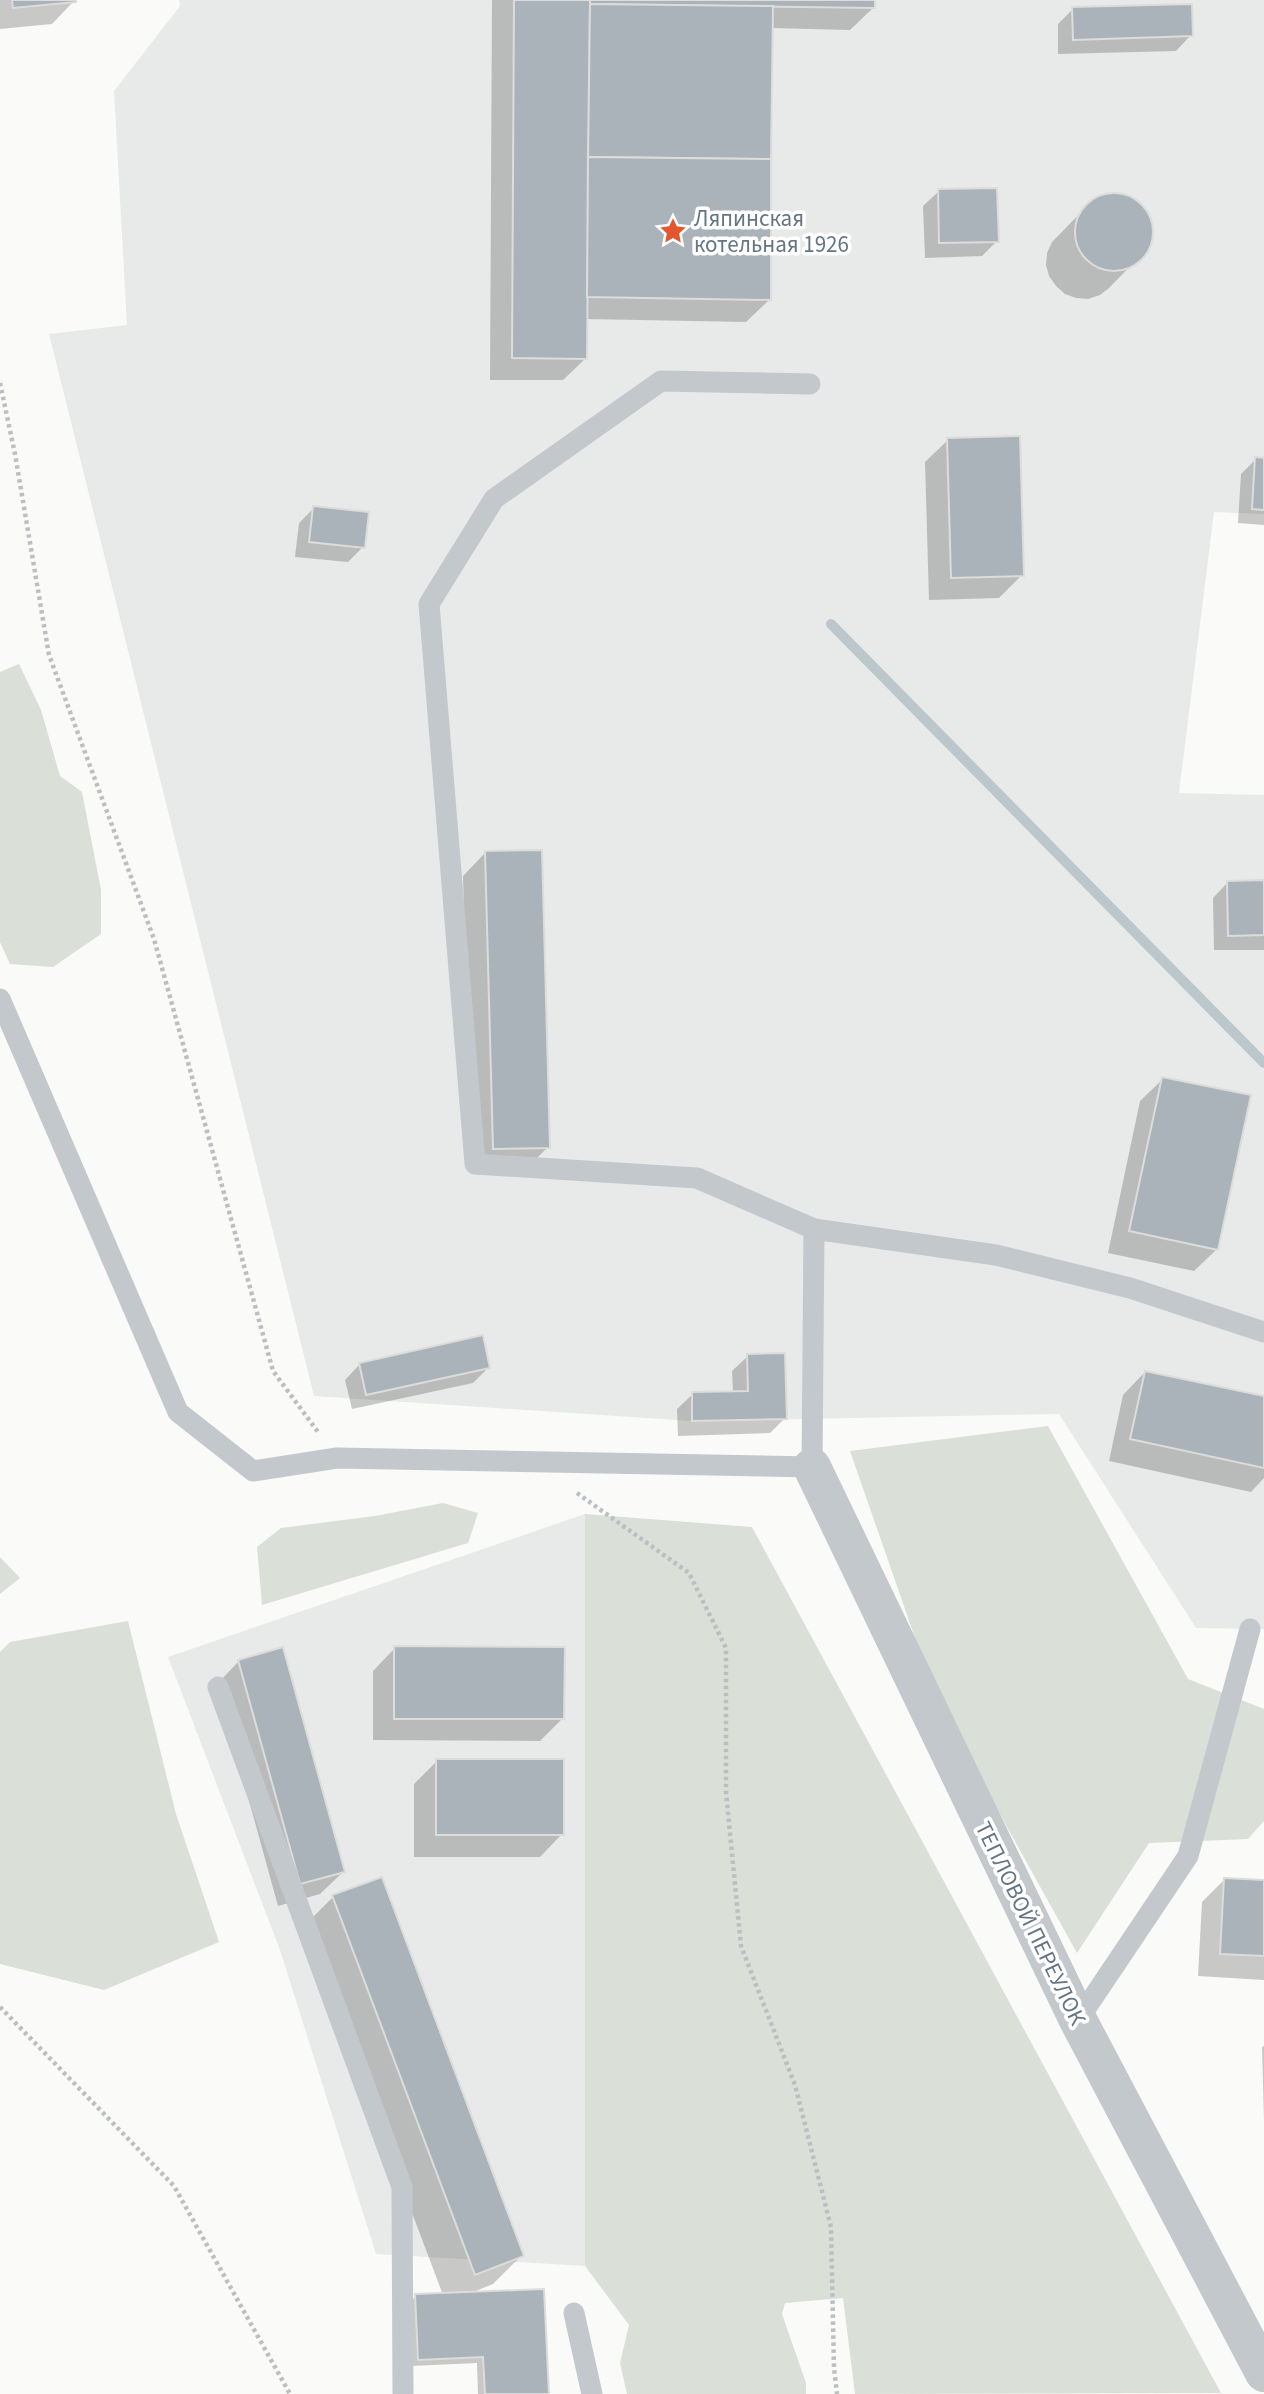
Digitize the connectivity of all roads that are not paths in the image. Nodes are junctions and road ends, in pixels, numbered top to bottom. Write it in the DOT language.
graph roads {
  1 [pos="810,384"];
  2 [pos="0,999"];
  3 [pos="814,1229"];
  4 [pos="1264,1332"];
  5 [pos="812,1467"];
  6 [pos="1250,1629"];
  7 [pos="218,1687"];
  8 [pos="1078,2020"];
  9 [pos="574,2313"];
  10 [pos="1264,2373"];
  11 [pos="403,2394"];
  12 [pos="592,2394"];
  1 -- 3 [label="lane"];
  2 -- 5 [label="lane"];
  3 -- 4 [label="lane"];
  3 -- 5 [label="lane"];
  5 -- 8 [label="street, ТЕПЛОВОЙ ПЕРЕУЛОК"];
  6 -- 8 [label="lane"];
  7 -- 11 [label="lane"];
  8 -- 10 [label="street, ТЕПЛОВОЙ ПЕРЕУЛОК"];
  9 -- 12 [label="lane"];
}
